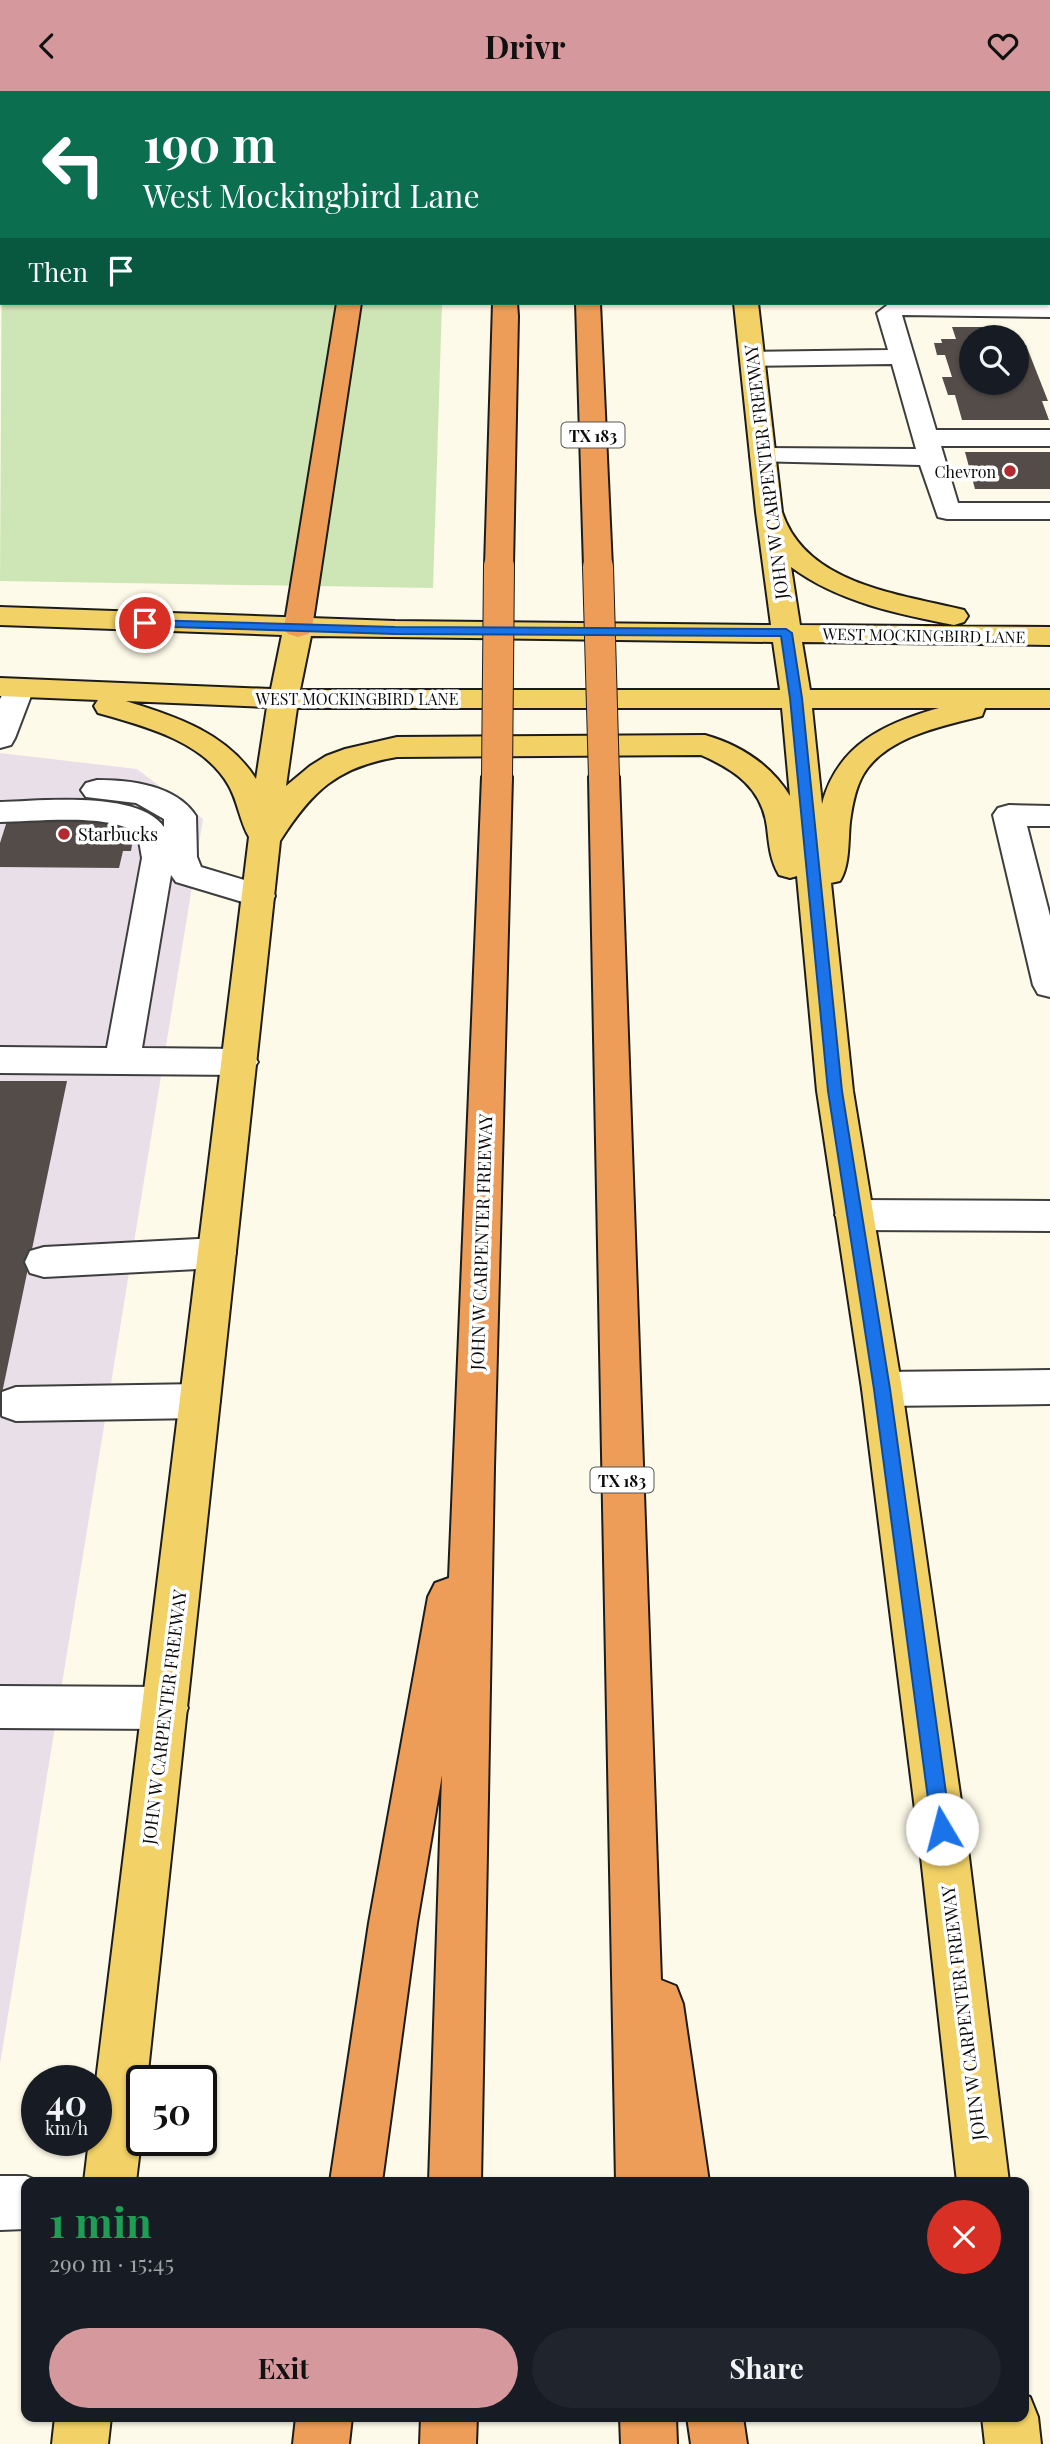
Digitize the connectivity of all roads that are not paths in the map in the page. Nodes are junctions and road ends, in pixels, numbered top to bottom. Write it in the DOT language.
graph roads {
  1 [pos="349,305"];
  2 [pos="505,305"];
  3 [pos="588,305"];
  4 [pos="746,305"];
  5 [pos="1050,310"];
  6 [pos="902,357"];
  7 [pos="753,359"];
  8 [pos="1050,438"];
  9 [pos="930,447"];
  10 [pos="763,456"];
  11 [pos="1050,511"];
  12 [pos="769,512"];
  13 [pos="0,617"];
  14 [pos="298,628"];
  15 [pos="1050,628"];
  16 [pos="786,633"];
  17 [pos="1050,636"];
  18 [pos="9,688"];
  19 [pos="796,698"];
  20 [pos="283,699"];
  21 [pos="1046,699"];
  22 [pos="0,738"];
  23 [pos="0,789"];
  24 [pos="0,812"];
  25 [pos="1050,816"];
  26 [pos="264,844"];
  27 [pos="258,895"];
  28 [pos="821,951"];
  29 [pos="1050,985"];
  30 [pos="0,1060"];
  31 [pos="122,1061"];
  32 [pos="240,1062"];
  33 [pos="854,1215"];
  34 [pos="1050,1216"];
  35 [pos="217,1253"];
  36 [pos="44,1262"];
  37 [pos="882,1389"];
  38 [pos="1049,1389"];
  39 [pos="200,1401"];
  40 [pos="16,1403"];
  41 [pos="473,1468"];
  42 [pos="0,1707"];
  43 [pos="165,1708"];
  44 [pos="632,1814"];
  45 [pos="111,2177"];
  46 [pos="357,2177"];
  47 [pos="455,2177"];
  48 [pos="642,2177"];
  49 [pos="682,2177"];
  50 [pos="982,2177"];
  51 [pos="0,2203"];
  52 [pos="21,2203"];
  53 [pos="82,2422"];
  54 [pos="323,2422"];
  55 [pos="449,2422"];
  56 [pos="648,2422"];
  57 [pos="716,2422"];
  58 [pos="1011,2422"];
  59 [pos="80,2444"];
  60 [pos="321,2444"];
  61 [pos="448,2444"];
  62 [pos="649,2444"];
  63 [pos="719,2444"];
  64 [pos="1013,2444"];
  1 -- 14 [label="highway"];
  2 -- 41 [label="highway, JOHN W CARPENTER FREEWAY, bridge"];
  3 -- 44 [label="highway, TX 183, bridge"];
  4 -- 7 [label="main road, JOHN W CARPENTER FREEWAY"];
  5 -- 6 [label="lane"];
  6 -- 7 [label="lane"];
  6 -- 9 [label="lane"];
  7 -- 10 [label="main road, JOHN W CARPENTER FREEWAY"];
  8 -- 9 [label="lane"];
  9 -- 10 [label="lane"];
  9 -- 11 [label="lane"];
  10 -- 12 [label="main road, JOHN W CARPENTER FREEWAY"];
  12 -- 15 [label="main road"];
  12 -- 16 [label="main road, JOHN W CARPENTER FREEWAY"];
  13 -- 14 [label="main road, WEST MOCKINGBIRD LANE"];
  14 -- 16 [label="main road, WEST MOCKINGBIRD LANE"];
  14 -- 20 [label="main road, JOHN W CARPENTER FREEWAY"];
  16 -- 17 [label="main road, WEST MOCKINGBIRD LANE"];
  16 -- 19 [label="main road, JOHN W CARPENTER FREEWAY"];
  18 -- 20 [label="main road, WEST MOCKINGBIRD LANE"];
  18 -- 22 [label="lane"];
  18 -- 26 [label="main road"];
  19 -- 20 [label="main road, WEST MOCKINGBIRD LANE"];
  19 -- 21 [label="main road, WEST MOCKINGBIRD LANE"];
  19 -- 28 [label="main road, JOHN W CARPENTER FREEWAY"];
  20 -- 26 [label="main road, JOHN W CARPENTER FREEWAY"];
  21 -- 28 [label="main road"];
  23 -- 27 [label="lane"];
  24 -- 31 [label="lane"];
  25 -- 29 [label="lane"];
  26 -- 27 [label="main road, JOHN W CARPENTER FREEWAY"];
  26 -- 28 [label="main road"];
  27 -- 32 [label="main road, JOHN W CARPENTER FREEWAY"];
  28 -- 33 [label="main road, JOHN W CARPENTER FREEWAY"];
  30 -- 31 [label="lane"];
  31 -- 32 [label="lane"];
  32 -- 35 [label="main road, JOHN W CARPENTER FREEWAY"];
  33 -- 34 [label="lane"];
  33 -- 37 [label="main road, JOHN W CARPENTER FREEWAY"];
  35 -- 36 [label="lane"];
  35 -- 39 [label="main road, JOHN W CARPENTER FREEWAY"];
  37 -- 38 [label="lane"];
  37 -- 50 [label="main road, JOHN W CARPENTER FREEWAY"];
  39 -- 40 [label="lane"];
  39 -- 43 [label="main road, JOHN W CARPENTER FREEWAY"];
  41 -- 46 [label="highway"];
  41 -- 47 [label="highway, JOHN W CARPENTER FREEWAY"];
  42 -- 43 [label="lane"];
  43 -- 45 [label="main road, JOHN W CARPENTER FREEWAY"];
  44 -- 48 [label="highway, TX 183"];
  44 -- 49 [label="highway"];
  51 -- 52 [label="lane"];
  53 -- 59 [label="main road"];
  54 -- 60 [label="highway"];
  55 -- 61 [label="highway"];
  56 -- 62 [label="highway"];
  57 -- 63 [label="highway"];
  58 -- 64 [label="main road"];
}
